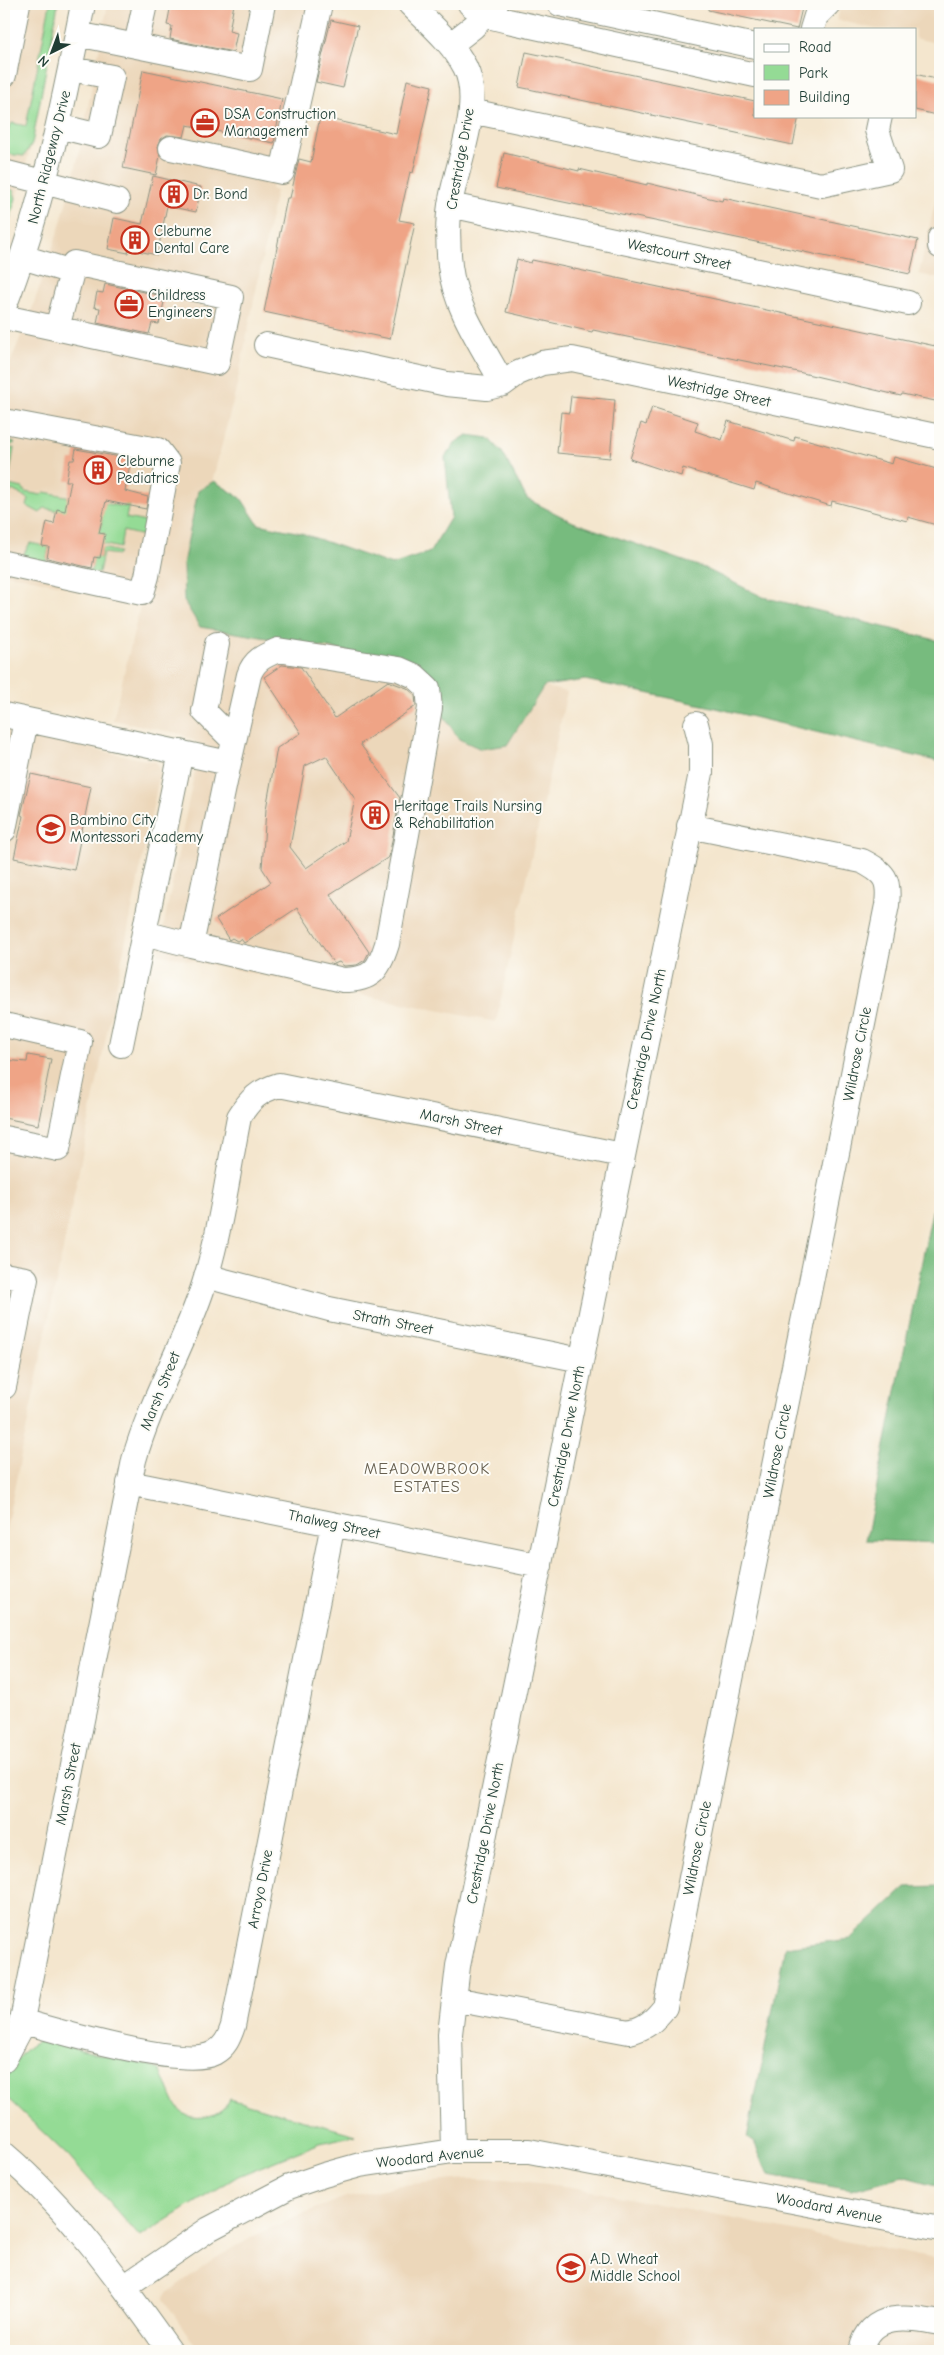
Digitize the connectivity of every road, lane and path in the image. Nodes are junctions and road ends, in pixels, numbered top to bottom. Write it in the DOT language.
graph roads {
  1 [pos="18,4"];
  2 [pos="83,4"];
  3 [pos="145,4"];
  4 [pos="263,4"];
  5 [pos="320,4"];
  6 [pos="410,4"];
  7 [pos="560,4"];
  8 [pos="828,4"];
  9 [pos="483,7"];
  10 [pos="812,28"];
  11 [pos="78,34"];
  12 [pos="450,44"];
  13 [pos="136,46"];
  14 [pos="754,46"];
  15 [pos="70,69"];
  16 [pos="4,75"];
  17 [pos="754,75"];
  18 [pos="470,111"];
  19 [pos="880,118"];
  20 [pos="58,126"];
  21 [pos="171,148"];
  22 [pos="4,172"];
  23 [pos="45,182"];
  24 [pos="117,201"];
  25 [pos="450,206"];
  26 [pos="940,238"];
  27 [pos="940,246"];
  28 [pos="14,266"];
  29 [pos="72,272"];
  30 [pos="908,303"];
  31 [pos="4,307"];
  32 [pos="4,317"];
  33 [pos="57,328"];
  34 [pos="266,345"];
  35 [pos="502,384"];
  36 [pos="4,421"];
  37 [pos="940,437"];
  38 [pos="4,562"];
  39 [pos="217,644"];
  40 [pos="15,717"];
  41 [pos="696,724"];
  42 [pos="181,752"];
  43 [pos="231,752"];
  44 [pos="689,826"];
  45 [pos="4,830"];
  46 [pos="144,933"];
  47 [pos="191,945"];
  48 [pos="4,1025"];
  49 [pos="121,1045"];
  50 [pos="4,1138"];
  51 [pos="622,1155"];
  52 [pos="4,1274"];
  53 [pos="206,1276"];
  54 [pos="581,1360"];
  55 [pos="4,1387"];
  56 [pos="129,1483"];
  57 [pos="333,1524"];
  58 [pos="540,1566"];
  59 [pos="454,2000"];
  60 [pos="21,2022"];
  61 [pos="4,2060"];
  62 [pos="453,2151"];
  63 [pos="4,2154"];
  64 [pos="940,2229"];
  65 [pos="124,2287"];
  66 [pos="940,2323"];
  67 [pos="170,2351"];
  68 [pos="861,2351"];
  1 -- 16 [label="street"];
  2 -- 11 [label="street, North Ridgeway Drive"];
  3 -- 13 [label="street"];
  4 -- 13 [label="street"];
  5 -- 21 [label="street"];
  6 -- 12 [label="street, Crestridge Drive"];
  7 -- 14 [label="street"];
  8 -- 10 [label="street"];
  9 -- 12 [label="street"];
  9 -- 17 [label="street"];
  11 -- 13 [label="street"];
  11 -- 15 [label="street, North Ridgeway Drive"];
  12 -- 18 [label="street, Crestridge Drive"];
  15 -- 20 [label="street, North Ridgeway Drive"];
  15 -- 20 [label="street"];
  18 -- 19 [label="street"];
  18 -- 25 [label="street, Crestridge Drive"];
  20 -- 23 [label="street, North Ridgeway Drive"];
  22 -- 23 [label="street"];
  23 -- 24 [label="street"];
  23 -- 28 [label="street, North Ridgeway Drive"];
  25 -- 30 [label="street, Westcourt Street"];
  25 -- 35 [label="street, Crestridge Drive"];
  26 -- 27 [label="street"];
  28 -- 29 [label="street"];
  28 -- 31 [label="street, North Ridgeway Drive"];
  29 -- 33 [label="street"];
  29 -- 33 [label="street"];
  32 -- 33 [label="street"];
  34 -- 35 [label="street"];
  35 -- 37 [label="street, Westridge Street"];
  36 -- 38 [label="street"];
  39 -- 43 [label="street"];
  40 -- 42 [label="street"];
  40 -- 45 [label="street"];
  41 -- 44 [label="street, Crestridge Drive North"];
  42 -- 43 [label="street"];
  42 -- 46 [label="street"];
  43 -- 47 [label="street"];
  43 -- 47 [label="street"];
  44 -- 51 [label="street, Crestridge Drive North"];
  44 -- 59 [label="street, Wildrose Circle"];
  46 -- 47 [label="street"];
  46 -- 49 [label="street"];
  48 -- 50 [label="street"];
  51 -- 53 [label="street, Marsh Street"];
  51 -- 54 [label="street, Crestridge Drive North"];
  52 -- 55 [label="street"];
  53 -- 54 [label="street, Strath Street"];
  53 -- 56 [label="street, Marsh Street"];
  54 -- 58 [label="street, Crestridge Drive North"];
  56 -- 57 [label="street, Thalweg Street"];
  56 -- 60 [label="street, Marsh Street"];
  57 -- 58 [label="street, Thalweg Street"];
  57 -- 60 [label="street, Arroyo Drive"];
  58 -- 59 [label="street, Crestridge Drive North"];
  59 -- 62 [label="street, Crestridge Drive North"];
  60 -- 61 [label="street, Marsh Street"];
  62 -- 64 [label="street, Woodard Avenue"];
  62 -- 65 [label="street, Woodard Avenue"];
  63 -- 65 [label="street"];
  65 -- 67 [label="street"];
  66 -- 68 [label="street"];
}
